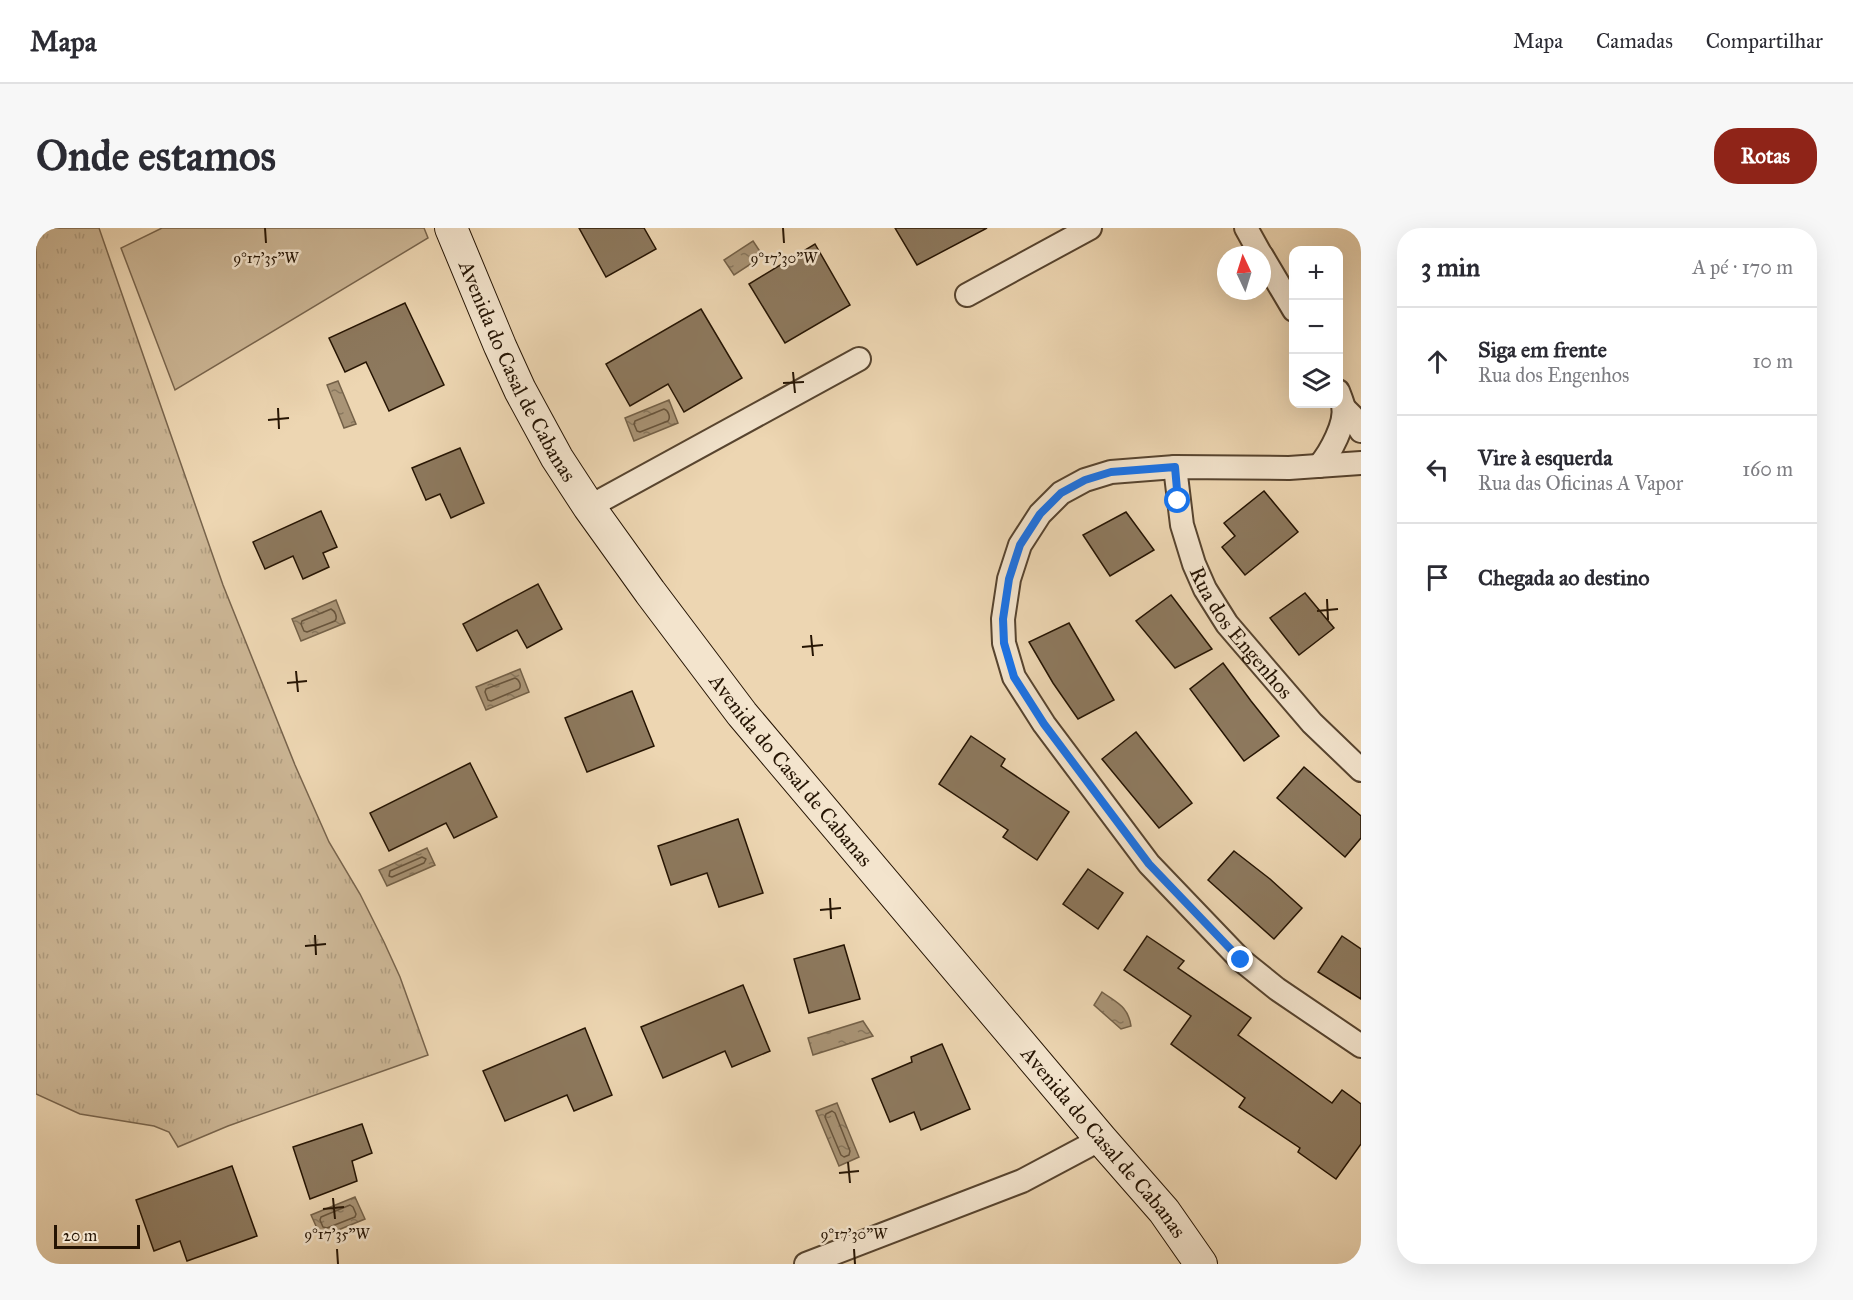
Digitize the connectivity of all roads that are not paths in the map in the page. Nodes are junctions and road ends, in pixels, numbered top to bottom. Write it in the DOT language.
graph roads {
  1 [pos="451,228"];
  2 [pos="1090,228"];
  3 [pos="1246,228"];
  4 [pos="1256,246"];
  5 [pos="1271,272"];
  6 [pos="967,296"];
  7 [pos="1289,303"];
  8 [pos="860,359"];
  9 [pos="1343,402"];
  10 [pos="1340,408"];
  11 [pos="1361,431"];
  12 [pos="1361,464"];
  13 [pos="1319,466"];
  14 [pos="1175,467"];
  15 [pos="589,507"];
  16 [pos="1361,770"];
  17 [pos="1361,1046"];
  18 [pos="1101,1139"];
  19 [pos="806,1264"];
  20 [pos="1202,1264"];
  1 -- 15 [label="street, Avenida do Casal de Cabanas"];
  2 -- 6 [label="street"];
  3 -- 4 [label="street"];
  5 -- 7 [label="street"];
  8 -- 15 [label="street"];
  9 -- 11 [label="street"];
  10 -- 13 [label="street"];
  12 -- 13 [label="street"];
  13 -- 14 [label="street"];
  14 -- 16 [label="street, Rua dos Engenhos"];
  14 -- 17 [label="street"];
  15 -- 18 [label="street, Avenida do Casal de Cabanas"];
  18 -- 19 [label="street"];
  18 -- 20 [label="street, Avenida do Casal de Cabanas"];
}
